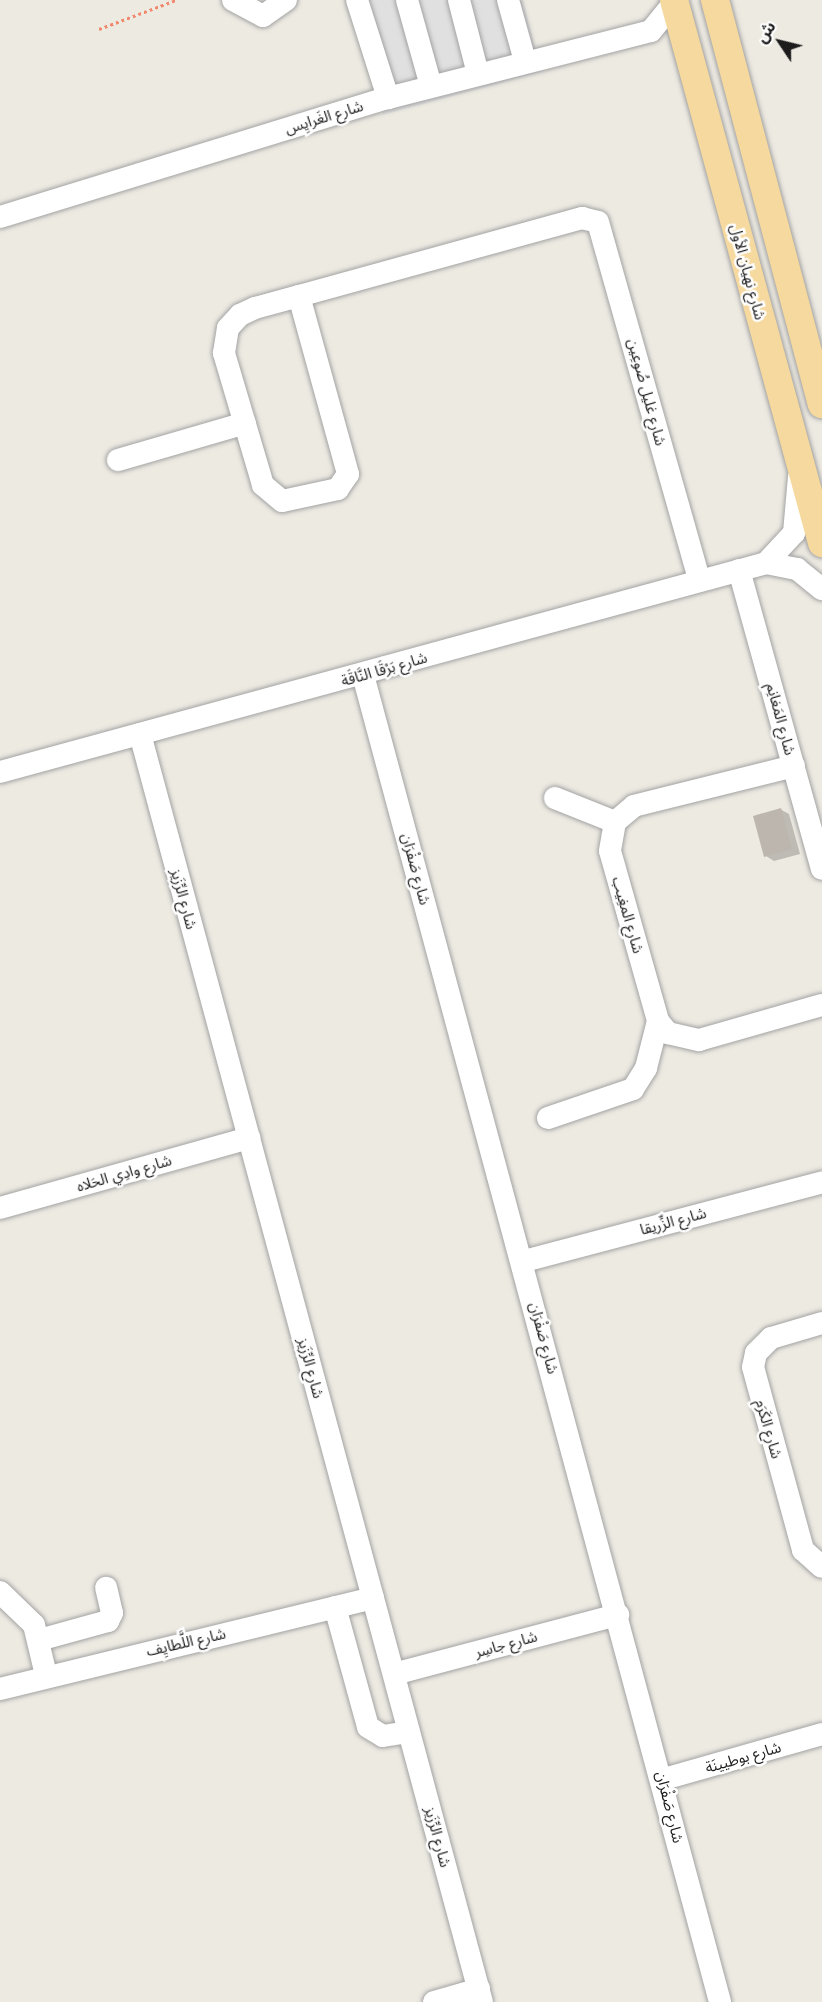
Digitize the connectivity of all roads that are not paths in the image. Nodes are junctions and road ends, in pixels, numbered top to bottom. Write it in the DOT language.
graph roads {
  1 [pos="233,0"];
  2 [pos="286,0"];
  3 [pos="357,0"];
  4 [pos="408,0"];
  5 [pos="459,0"];
  6 [pos="508,0"];
  7 [pos="674,0"];
  8 [pos="715,0"];
  9 [pos="651,31"];
  10 [pos="687,47"];
  11 [pos="525,61"];
  12 [pos="478,74"];
  13 [pos="431,86"];
  14 [pos="388,98"];
  15 [pos="0,217"];
  16 [pos="299,296"];
  17 [pos="822,404"];
  18 [pos="245,423"];
  19 [pos="118,460"];
  20 [pos="800,460"];
  21 [pos="822,543"];
  22 [pos="766,562"];
  23 [pos="739,570"];
  24 [pos="699,580"];
  25 [pos="822,589"];
  26 [pos="363,675"];
  27 [pos="140,734"];
  28 [pos="794,766"];
  29 [pos="0,772"];
  30 [pos="555,798"];
  31 [pos="615,822"];
  32 [pos="822,869"];
  33 [pos="822,1005"];
  34 [pos="658,1022"];
  35 [pos="548,1118"];
  36 [pos="249,1138"];
  37 [pos="822,1182"];
  38 [pos="0,1208"];
  39 [pos="524,1261"];
  40 [pos="822,1323"];
  41 [pos="822,1567"];
  42 [pos="106,1588"];
  43 [pos="0,1592"];
  44 [pos="373,1598"];
  45 [pos="335,1606"];
  46 [pos="618,1614"];
  47 [pos="39,1640"];
  48 [pos="393,1674"];
  49 [pos="46,1675"];
  50 [pos="0,1689"];
  51 [pos="409,1732"];
  52 [pos="822,1734"];
  53 [pos="664,1779"];
  54 [pos="480,1996"];
  55 [pos="434,2002"];
  56 [pos="720,2002"];
  1 -- 2 [label="street"];
  3 -- 14 [label="street"];
  4 -- 13 [label="street"];
  5 -- 12 [label="street"];
  6 -- 11 [label="street"];
  7 -- 9 [label="street"];
  7 -- 10 [label="main road, شارع نهيان الأول"];
  8 -- 17 [label="main road"];
  9 -- 10 [label="street"];
  9 -- 11 [label="street, شارع الغَرايِس"];
  10 -- 20 [label="main road, شارع نهيان الأول"];
  11 -- 12 [label="street, شارع الغَرايِس"];
  12 -- 13 [label="street, شارع الغَرايِس"];
  13 -- 14 [label="street, شارع الغَرايِس"];
  14 -- 15 [label="street, شارع الغَرايِس"];
  16 -- 18 [label="street"];
  16 -- 18 [label="street"];
  16 -- 24 [label="street, شارع غليل صُوعِين"];
  18 -- 19 [label="street"];
  20 -- 21 [label="main road, شارع نهيان الأول"];
  20 -- 22 [label="street, شارع بَرْقَا النَّاقَة"];
  22 -- 23 [label="street, شارع بَرْقَا النَّاقَة"];
  22 -- 25 [label="street, شارع بَرْقَا النَّاقَة"];
  23 -- 24 [label="street, شارع بَرْقَا النَّاقَة"];
  23 -- 28 [label="street, شارع المَغانِم"];
  24 -- 26 [label="street, شارع بَرْقَا النَّاقَة"];
  26 -- 27 [label="street, شارع بَرْقَا النَّاقَة"];
  26 -- 39 [label="street, شارع صَفْرَان"];
  27 -- 29 [label="street, شارع بَرْقَا النَّاقَة"];
  27 -- 36 [label="street, شارع الرِّزَيز"];
  28 -- 31 [label="street"];
  28 -- 32 [label="street, شارع المَغانِم"];
  30 -- 31 [label="street"];
  31 -- 34 [label="street, شارع المغِيب"];
  33 -- 34 [label="street"];
  34 -- 35 [label="street"];
  36 -- 38 [label="street, شارع وادِي الحَلاه"];
  36 -- 44 [label="street, شارع الرِّزَيز"];
  37 -- 39 [label="street, شارع الزِّريقا"];
  39 -- 46 [label="street, شارع صَفْرَان"];
  40 -- 41 [label="street, شارع الكَرَم"];
  42 -- 47 [label="street"];
  43 -- 47 [label="street"];
  44 -- 45 [label="street, شارع اللَّطايِف"];
  44 -- 48 [label="street, شارع الرِّزَيز"];
  45 -- 49 [label="street, شارع اللَّطايِف"];
  45 -- 51 [label="street"];
  46 -- 48 [label="street, شارع جاسِر"];
  46 -- 53 [label="street, شارع صَفْرَان"];
  47 -- 49 [label="street"];
  48 -- 51 [label="street, شارع الرِّزَيز"];
  49 -- 50 [label="street, شارع اللَّطايِف"];
  51 -- 54 [label="street, شارع الرِّزَيز"];
  52 -- 53 [label="street, شارع بوطيينَة"];
  53 -- 56 [label="street, شارع صَفْرَان"];
  54 -- 55 [label="street"];
}
